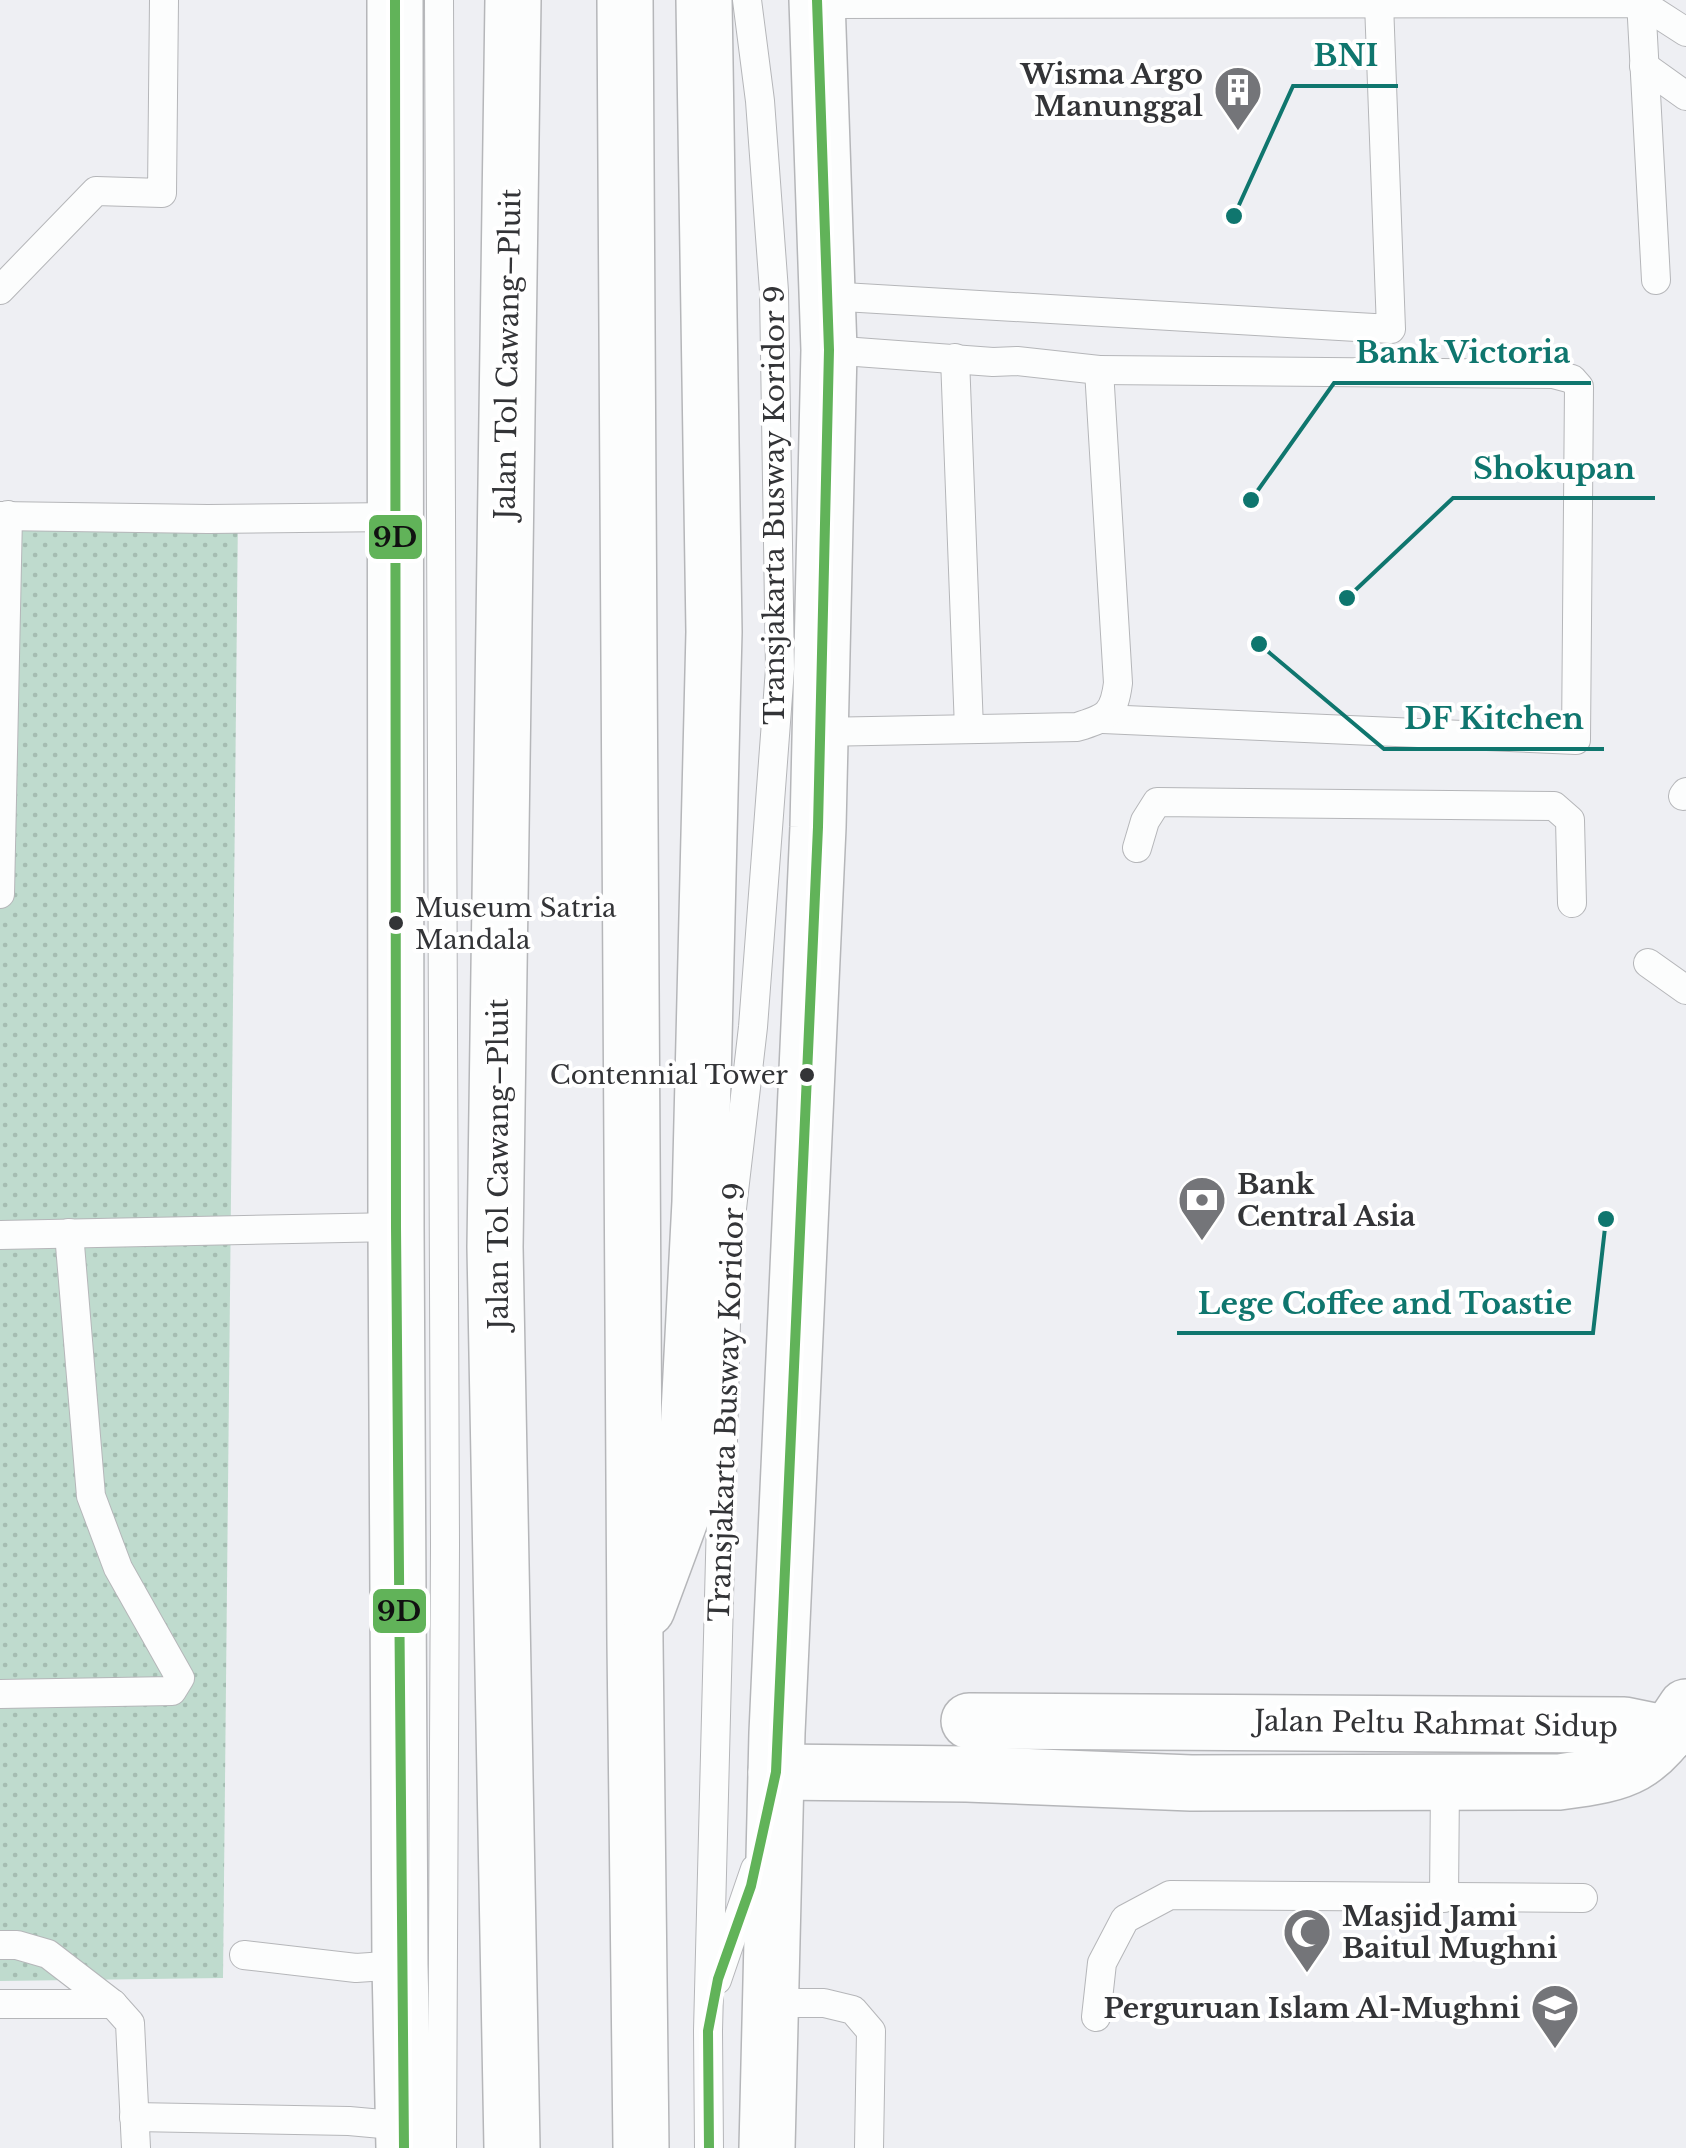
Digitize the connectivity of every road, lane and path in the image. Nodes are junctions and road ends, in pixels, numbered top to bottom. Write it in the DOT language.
graph roads {
  1 [pos="164,0"];
  2 [pos="395,0"];
  3 [pos="439,0"];
  4 [pos="513,0"];
  5 [pos="625,0"];
  6 [pos="704,0"];
  7 [pos="747,0"];
  8 [pos="1641,1"];
  9 [pos="818,2"];
  10 [pos="1379,3"];
  11 [pos="1686,32"];
  12 [pos="1644,66"];
  13 [pos="1686,96"];
  14 [pos="1656,280"];
  15 [pos="0,290"];
  16 [pos="826,296"];
  17 [pos="828,350"];
  18 [pos="956,358"];
  19 [pos="1099,370"];
  20 [pos="4,516"];
  21 [pos="394,516"];
  22 [pos="1103,719"];
  23 [pos="968,730"];
  24 [pos="818,732"];
  25 [pos="1137,848"];
  26 [pos="0,894"];
  27 [pos="1572,903"];
  28 [pos="1648,963"];
  29 [pos="1686,990"];
  30 [pos="396,1227"];
  31 [pos="69,1233"];
  32 [pos="0,1234"];
  33 [pos="635,1642"];
  34 [pos="0,1694"];
  35 [pos="1677,1720"];
  36 [pos="969,1721"];
  37 [pos="1191,1722"];
  38 [pos="776,1772"];
  39 [pos="1191,1783"];
  40 [pos="1445,1783"];
  41 [pos="1444,1898"];
  42 [pos="1583,1898"];
  43 [pos="0,1945"];
  44 [pos="244,1955"];
  45 [pos="400,1965"];
  46 [pos="770,2002"];
  47 [pos="0,2004"];
  48 [pos="113,2004"];
  49 [pos="1096,2016"];
  50 [pos="708,2030"];
  51 [pos="134,2117"];
  52 [pos="417,2141"];
  53 [pos="136,2148"];
  54 [pos="512,2148"];
  55 [pos="642,2148"];
  56 [pos="709,2148"];
  57 [pos="767,2148"];
  58 [pos="869,2148"];
  1 -- 15 [label="lane"];
  2 -- 21 [label="main road"];
  3 -- 52 [label="lane"];
  4 -- 54 [label="main road, Jalan Tol Cawang–Pluit"];
  5 -- 33 [label="main road"];
  6 -- 33 [label="main road"];
  7 -- 50 [label="lane, Transjakarta Busway Koridor 9"];
  8 -- 10 [label="lane"];
  8 -- 11 [label="lane"];
  8 -- 12 [label="lane"];
  9 -- 10 [label="lane"];
  9 -- 16 [label="main road"];
  10 -- 16 [label="lane"];
  12 -- 13 [label="lane"];
  12 -- 14 [label="lane"];
  16 -- 17 [label="main road"];
  17 -- 18 [label="lane"];
  17 -- 24 [label="main road"];
  18 -- 19 [label="lane"];
  18 -- 23 [label="lane"];
  19 -- 22 [label="lane"];
  19 -- 22 [label="lane"];
  20 -- 21 [label="lane"];
  20 -- 26 [label="lane"];
  21 -- 30 [label="main road"];
  22 -- 23 [label="lane"];
  23 -- 24 [label="lane"];
  24 -- 38 [label="main road"];
  25 -- 27 [label="lane"];
  28 -- 29 [label="lane"];
  30 -- 31 [label="lane"];
  30 -- 45 [label="main road"];
  31 -- 32 [label="lane"];
  31 -- 34 [label="lane"];
  33 -- 55 [label="main road"];
  35 -- 37 [label="main road, Jalan Peltu Rahmat Sidup"];
  35 -- 40 [label="main road, Jalan Peltu Rahmat Sidup"];
  36 -- 37 [label="main road, Jalan Peltu Rahmat Sidup"];
  37 -- 39 [label="main road"];
  38 -- 39 [label="main road, Jalan Peltu Rahmat Sidup"];
  38 -- 46 [label="main road"];
  38 -- 50 [label="lane"];
  39 -- 40 [label="main road, Jalan Peltu Rahmat Sidup"];
  40 -- 41 [label="lane"];
  41 -- 42 [label="lane"];
  41 -- 49 [label="lane"];
  43 -- 48 [label="lane"];
  44 -- 45 [label="lane"];
  45 -- 52 [label="main road"];
  46 -- 57 [label="main road"];
  46 -- 58 [label="lane"];
  47 -- 48 [label="lane"];
  48 -- 51 [label="lane"];
  50 -- 56 [label="lane, Transjakarta Busway Koridor 9"];
  51 -- 52 [label="lane"];
  51 -- 53 [label="lane"];
}
